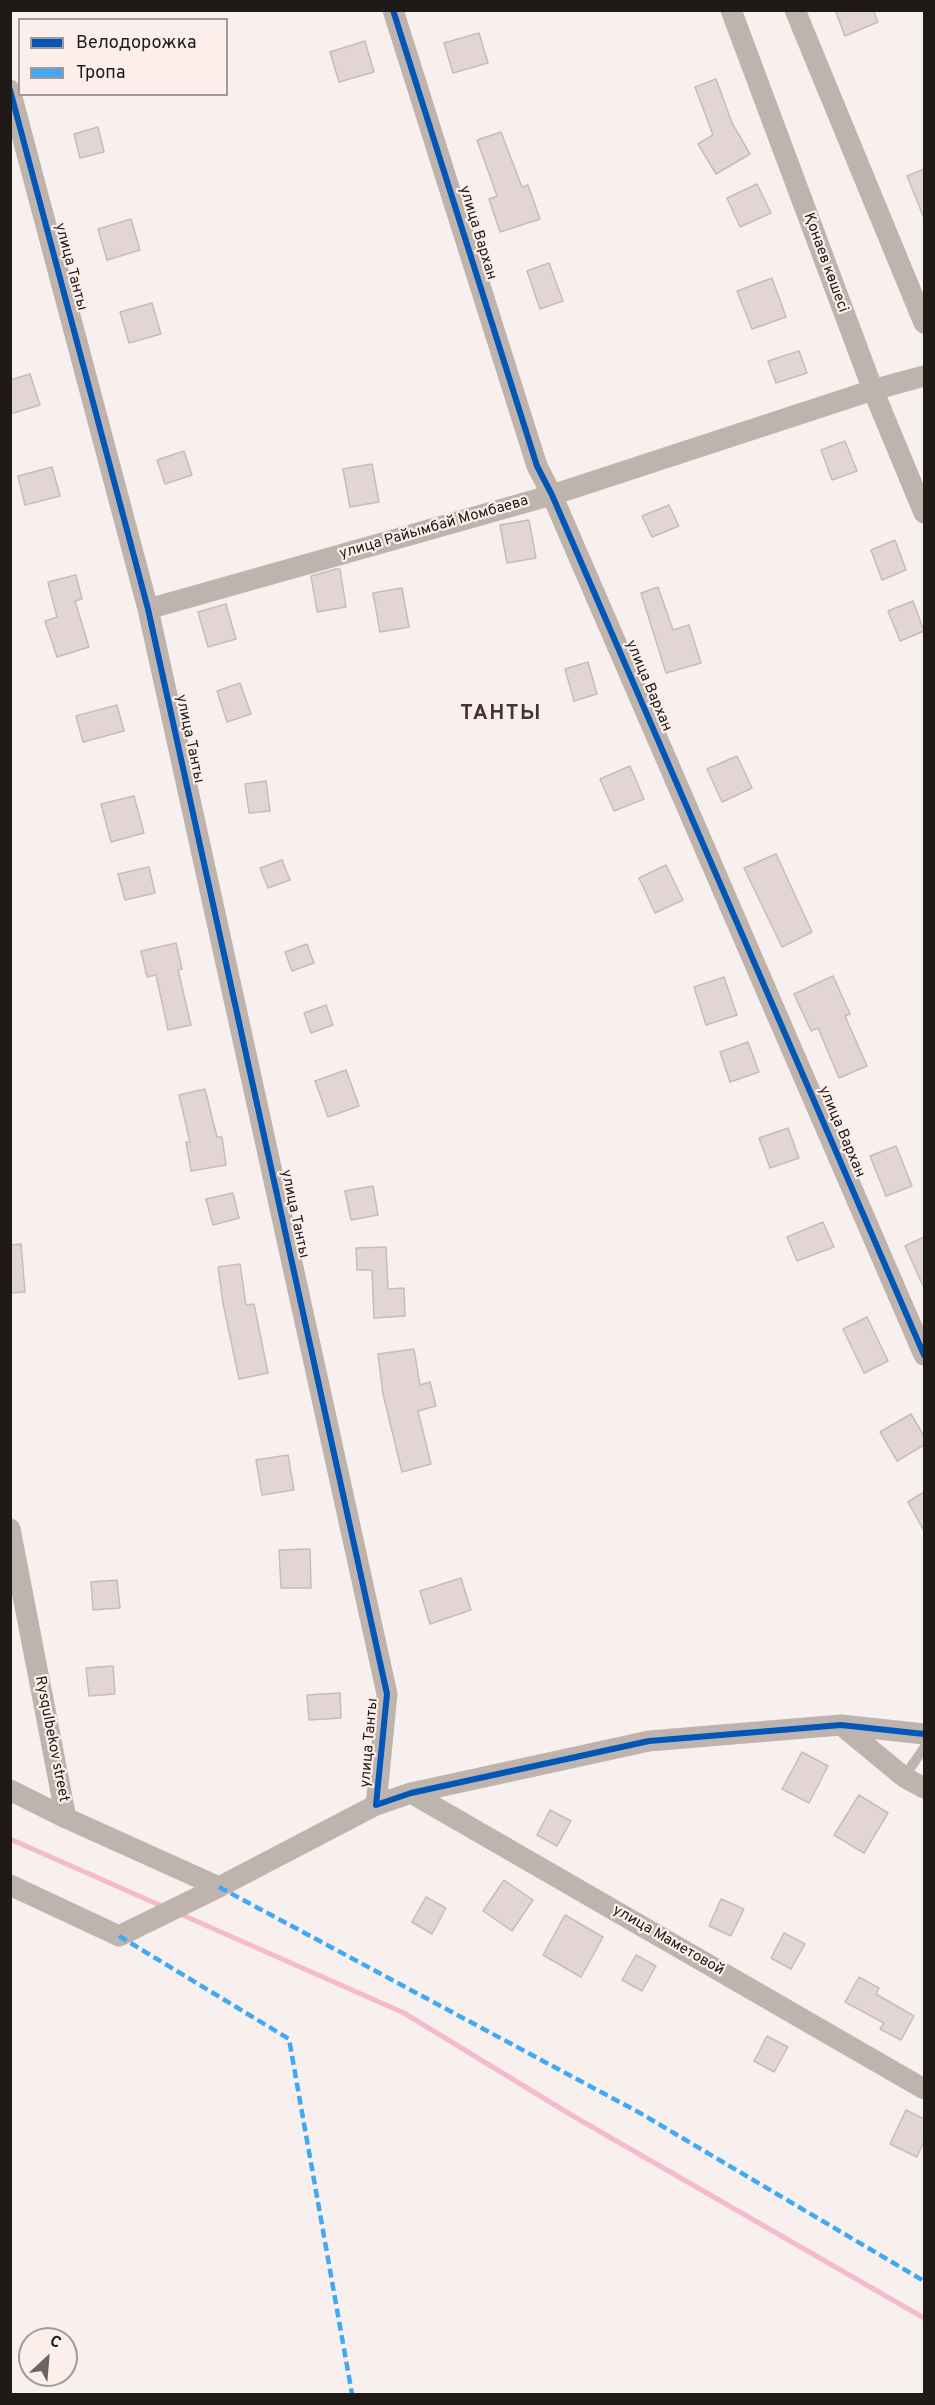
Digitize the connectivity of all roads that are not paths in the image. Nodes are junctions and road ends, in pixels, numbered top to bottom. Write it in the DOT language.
graph roads {
  1 [pos="393,10"];
  2 [pos="731,10"];
  3 [pos="795,10"];
  4 [pos="10,90"];
  5 [pos="924,323"];
  6 [pos="924,376"];
  7 [pos="873,390"];
  8 [pos="552,495"];
  9 [pos="924,513"];
  10 [pos="148,609"];
  11 [pos="924,1355"];
  12 [pos="10,1529"];
  13 [pos="841,1725"];
  14 [pos="924,1734"];
  15 [pos="924,1748"];
  16 [pos="904,1777"];
  17 [pos="924,1788"];
  18 [pos="10,1790"];
  19 [pos="411,1793"];
  20 [pos="376,1805"];
  21 [pos="66,1818"];
  22 [pos="10,1885"];
  23 [pos="219,1887"];
  24 [pos="924,2089"];
  1 -- 8 [label="street, улица Вархан"];
  2 -- 7 [label="street, Қонаев көшесі"];
  3 -- 5 [label="street"];
  4 -- 10 [label="street, улица Танты"];
  6 -- 7 [label="street, улица Райымбай Момбаева"];
  7 -- 8 [label="street, улица Райымбай Момбаева"];
  7 -- 9 [label="street, Қонаев көшесі"];
  8 -- 10 [label="street, улица Райымбай Момбаева"];
  8 -- 11 [label="street, улица Вархан"];
  10 -- 20 [label="street, улица Танты"];
  12 -- 21 [label="street, Rysqulbekov street"];
  13 -- 14 [label="street, улица Танты"];
  13 -- 16 [label="street"];
  13 -- 19 [label="street, улица Танты"];
  15 -- 16 [label="lane"];
  16 -- 17 [label="street"];
  18 -- 21 [label="street"];
  19 -- 20 [label="street, улица Танты"];
  19 -- 24 [label="street, улица Маметовой"];
  20 -- 23 [label="street"];
  21 -- 23 [label="street, Rysqulbekov street"];
  22 -- 23 [label="street"];
}
